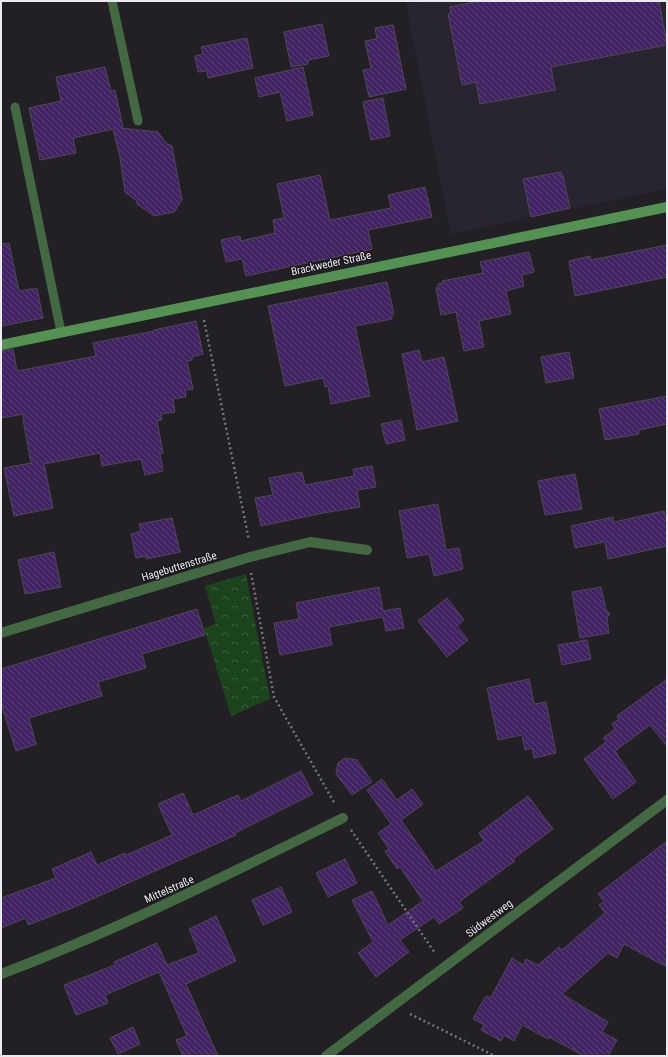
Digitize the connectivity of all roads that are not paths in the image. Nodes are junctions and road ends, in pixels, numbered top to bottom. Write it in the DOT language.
graph roads {
  1 [pos="112,1"];
  2 [pos="15,107"];
  3 [pos="138,122"];
  4 [pos="667,207"];
  5 [pos="61,332"];
  6 [pos="1,345"];
  7 [pos="367,550"];
  8 [pos="1,633"];
  9 [pos="667,800"];
  10 [pos="343,818"];
  11 [pos="1,974"];
  12 [pos="326,1056"];
  1 -- 3 [label="lane"];
  2 -- 5 [label="lane"];
  4 -- 5 [label="main road, Brackweder Straße"];
  5 -- 6 [label="main road, Brackweder Straße"];
  7 -- 8 [label="street, Hagebuttenstraße"];
  9 -- 12 [label="street, Südwestweg"];
  10 -- 11 [label="street, Mittelstraße"];
}
